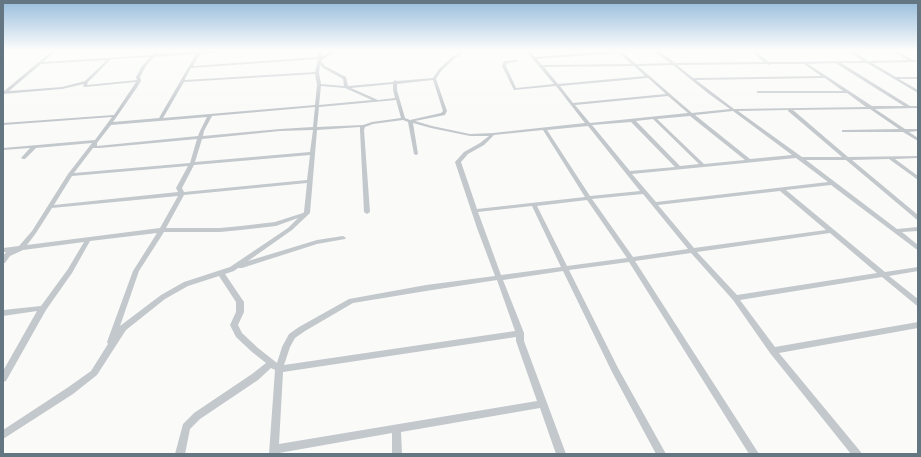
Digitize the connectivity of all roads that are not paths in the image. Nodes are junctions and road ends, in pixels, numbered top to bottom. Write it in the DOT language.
graph roads {
  1 [pos="29,71"];
  2 [pos="97,71"];
  3 [pos="141,71"];
  4 [pos="189,71"];
  5 [pos="332,71"];
  6 [pos="439,71"];
  7 [pos="507,71"];
  8 [pos="546,71"];
  9 [pos="642,71"];
  10 [pos="682,71"];
  11 [pos="817,71"];
  12 [pos="851,71"];
  13 [pos="884,71"];
  14 [pos="317,73"];
  15 [pos="648,77"];
  16 [pos="825,77"];
  17 [pos="895,78"];
  18 [pos="918,78"];
  19 [pos="434,79"];
  20 [pos="692,79"];
  21 [pos="139,81"];
  22 [pos="183,81"];
  23 [pos="395,81"];
  24 [pos="86,82"];
  25 [pos="319,86"];
  26 [pos="558,86"];
  27 [pos="346,87"];
  28 [pos="758,92"];
  29 [pos="847,92"];
  30 [pos="918,92"];
  31 [pos="4,93"];
  32 [pos="670,95"];
  33 [pos="398,99"];
  34 [pos="378,101"];
  35 [pos="572,104"];
  36 [pos="317,106"];
  37 [pos="870,108"];
  38 [pos="910,108"];
  39 [pos="918,108"];
  40 [pos="734,110"];
  41 [pos="790,110"];
  42 [pos="691,114"];
  43 [pos="114,116"];
  44 [pos="210,116"];
  45 [pos="654,118"];
  46 [pos="403,119"];
  47 [pos="160,120"];
  48 [pos="632,120"];
  49 [pos="410,121"];
  50 [pos="3,124"];
  51 [pos="109,124"];
  52 [pos="589,124"];
  53 [pos="363,126"];
  54 [pos="315,128"];
  55 [pos="544,128"];
  56 [pos="903,130"];
  57 [pos="918,130"];
  58 [pos="844,131"];
  59 [pos="493,134"];
  60 [pos="200,138"];
  61 [pos="918,140"];
  62 [pos="95,142"];
  63 [pos="35,146"];
  64 [pos="3,149"];
  65 [pos="313,153"];
  66 [pos="416,154"];
  67 [pos="799,157"];
  68 [pos="918,157"];
  69 [pos="23,158"];
  70 [pos="891,158"];
  71 [pos="849,159"];
  72 [pos="748,160"];
  73 [pos="192,164"];
  74 [pos="703,166"];
  75 [pos="679,168"];
  76 [pos="629,173"];
  77 [pos="70,174"];
  78 [pos="918,178"];
  79 [pos="310,181"];
  80 [pos="833,183"];
  81 [pos="781,189"];
  82 [pos="644,192"];
  83 [pos="182,194"];
  84 [pos="589,199"];
  85 [pos="656,204"];
  86 [pos="534,205"];
  87 [pos="49,207"];
  88 [pos="474,211"];
  89 [pos="367,212"];
  90 [pos="307,213"];
  91 [pos="918,218"];
  92 [pos="918,229"];
  93 [pos="162,230"];
  94 [pos="831,231"];
  95 [pos="896,231"];
  96 [pos="343,238"];
  97 [pos="88,240"];
  98 [pos="21,248"];
  99 [pos="918,248"];
  100 [pos="3,250"];
  101 [pos="692,250"];
  102 [pos="631,259"];
  103 [pos="3,261"];
  104 [pos="232,269"];
  105 [pos="566,269"];
  106 [pos="918,270"];
  107 [pos="221,273"];
  108 [pos="884,274"];
  109 [pos="498,278"];
  110 [pos="735,298"];
  111 [pos="918,303"];
  112 [pos="44,308"];
  113 [pos="3,313"];
  114 [pos="918,325"];
  115 [pos="520,332"];
  116 [pos="773,351"];
  117 [pos="108,353"];
  118 [pos="271,363"];
  119 [pos="279,369"];
  120 [pos="3,378"];
  121 [pos="542,404"];
  122 [pos="396,429"];
  123 [pos="3,435"];
  124 [pos="274,452"];
  125 [pos="180,454"];
  126 [pos="397,454"];
  127 [pos="561,454"];
  128 [pos="661,454"];
  129 [pos="754,454"];
  130 [pos="857,454"];
  1 -- 31 [label="street"];
  2 -- 24 [label="street"];
  3 -- 21 [label="street"];
  4 -- 22 [label="street"];
  5 -- 27 [label="street"];
  6 -- 19 [label="street"];
  7 -- 26 [label="street"];
  8 -- 26 [label="street"];
  9 -- 15 [label="street"];
  10 -- 20 [label="street"];
  11 -- 16 [label="street"];
  12 -- 38 [label="street"];
  13 -- 17 [label="street"];
  14 -- 22 [label="street"];
  14 -- 25 [label="street"];
  15 -- 26 [label="street"];
  15 -- 32 [label="street"];
  16 -- 20 [label="street"];
  16 -- 29 [label="street"];
  17 -- 18 [label="street"];
  17 -- 30 [label="street"];
  19 -- 23 [label="street"];
  19 -- 49 [label="street"];
  20 -- 40 [label="street"];
  21 -- 24 [label="street"];
  21 -- 43 [label="street"];
  22 -- 47 [label="street"];
  23 -- 27 [label="street"];
  23 -- 33 [label="street"];
  24 -- 31 [label="street"];
  25 -- 27 [label="street"];
  25 -- 36 [label="street"];
  26 -- 35 [label="street"];
  27 -- 34 [label="street"];
  28 -- 29 [label="street"];
  29 -- 37 [label="street"];
  32 -- 35 [label="street"];
  32 -- 42 [label="street"];
  33 -- 34 [label="street"];
  33 -- 46 [label="street"];
  34 -- 36 [label="street"];
  35 -- 52 [label="street"];
  36 -- 44 [label="street"];
  36 -- 54 [label="street"];
  37 -- 38 [label="street"];
  37 -- 41 [label="street"];
  37 -- 56 [label="street"];
  38 -- 39 [label="street"];
  40 -- 41 [label="street"];
  40 -- 42 [label="street"];
  40 -- 67 [label="street"];
  41 -- 71 [label="street"];
  42 -- 45 [label="street"];
  42 -- 72 [label="street"];
  43 -- 50 [label="street"];
  43 -- 51 [label="street"];
  44 -- 47 [label="street"];
  44 -- 60 [label="street"];
  45 -- 48 [label="street"];
  45 -- 74 [label="street"];
  46 -- 49 [label="street"];
  46 -- 53 [label="street"];
  47 -- 51 [label="street"];
  48 -- 52 [label="street"];
  48 -- 75 [label="street"];
  49 -- 59 [label="street"];
  49 -- 66 [label="street"];
  51 -- 62 [label="street"];
  52 -- 55 [label="street"];
  52 -- 76 [label="street"];
  53 -- 54 [label="street"];
  53 -- 89 [label="street"];
  54 -- 60 [label="street"];
  54 -- 65 [label="street"];
  55 -- 59 [label="street"];
  55 -- 84 [label="street"];
  56 -- 57 [label="street"];
  56 -- 58 [label="street"];
  56 -- 61 [label="street"];
  59 -- 88 [label="street"];
  60 -- 62 [label="street"];
  60 -- 73 [label="street"];
  62 -- 63 [label="street"];
  62 -- 77 [label="street"];
  63 -- 64 [label="street"];
  63 -- 69 [label="street"];
  65 -- 73 [label="street"];
  65 -- 79 [label="street"];
  67 -- 71 [label="street"];
  67 -- 72 [label="street"];
  67 -- 80 [label="street"];
  68 -- 70 [label="street"];
  70 -- 71 [label="street"];
  70 -- 78 [label="street"];
  71 -- 91 [label="street"];
  72 -- 74 [label="street"];
  73 -- 77 [label="street"];
  73 -- 83 [label="street"];
  74 -- 75 [label="street"];
  75 -- 76 [label="street"];
  76 -- 82 [label="street"];
  77 -- 87 [label="street"];
  79 -- 83 [label="street"];
  79 -- 90 [label="street"];
  80 -- 81 [label="street"];
  80 -- 95 [label="street"];
  81 -- 85 [label="street"];
  81 -- 94 [label="street"];
  82 -- 84 [label="street"];
  82 -- 85 [label="street"];
  83 -- 87 [label="street"];
  83 -- 93 [label="street"];
  84 -- 86 [label="street"];
  84 -- 102 [label="street"];
  85 -- 101 [label="street"];
  86 -- 88 [label="street"];
  86 -- 105 [label="street"];
  87 -- 98 [label="street"];
  88 -- 109 [label="street"];
  90 -- 93 [label="street"];
  90 -- 104 [label="street"];
  92 -- 95 [label="street"];
  93 -- 97 [label="street"];
  93 -- 117 [label="street"];
  94 -- 101 [label="street"];
  94 -- 108 [label="street"];
  95 -- 99 [label="street"];
  96 -- 104 [label="street"];
  97 -- 98 [label="street"];
  97 -- 112 [label="street"];
  98 -- 100 [label="street"];
  98 -- 103 [label="street"];
  101 -- 102 [label="street"];
  101 -- 110 [label="street"];
  102 -- 105 [label="street"];
  102 -- 129 [label="street"];
  104 -- 107 [label="street"];
  105 -- 109 [label="street"];
  105 -- 128 [label="street"];
  106 -- 108 [label="street"];
  107 -- 117 [label="street"];
  107 -- 118 [label="street"];
  108 -- 110 [label="street"];
  108 -- 111 [label="street"];
  109 -- 115 [label="street"];
  109 -- 119 [label="street"];
  110 -- 116 [label="street"];
  112 -- 113 [label="street"];
  112 -- 120 [label="street"];
  114 -- 116 [label="street"];
  115 -- 119 [label="street"];
  115 -- 121 [label="street"];
  116 -- 130 [label="street"];
  117 -- 123 [label="street"];
  118 -- 119 [label="street"];
  118 -- 125 [label="street"];
  119 -- 124 [label="street"];
  121 -- 122 [label="street"];
  121 -- 127 [label="street"];
  122 -- 124 [label="street"];
  122 -- 126 [label="street"];
}
